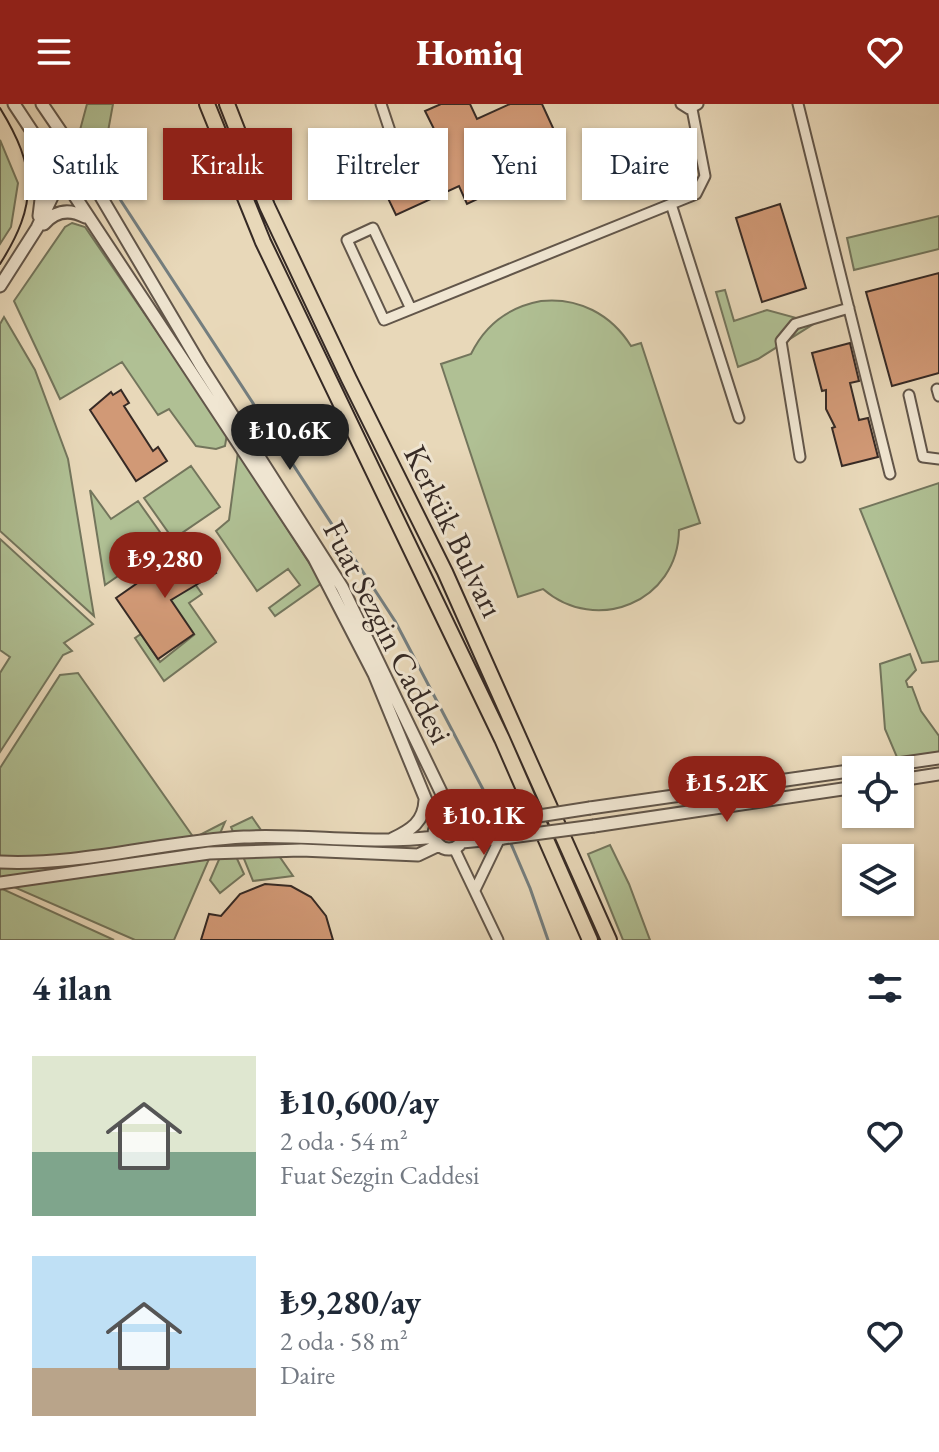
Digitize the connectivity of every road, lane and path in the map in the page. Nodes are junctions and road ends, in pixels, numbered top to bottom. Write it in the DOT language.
graph roads {
  1 [pos="14,104"];
  2 [pos="42,104"];
  3 [pos="207,104"];
  4 [pos="227,104"];
  5 [pos="381,104"];
  6 [pos="681,104"];
  7 [pos="798,104"];
  8 [pos="695,106"];
  9 [pos="29,128"];
  10 [pos="58,128"];
  11 [pos="389,128"];
  12 [pos="41,200"];
  13 [pos="50,200"];
  14 [pos="76,200"];
  15 [pos="103,200"];
  16 [pos="671,204"];
  17 [pos="88,218"];
  18 [pos="26,246"];
  19 [pos="0,286"];
  20 [pos="849,308"];
  21 [pos="411,309"];
  22 [pos="909,395"];
  23 [pos="739,418"];
  24 [pos="800,457"];
  25 [pos="938,462"];
  26 [pos="890,474"];
  27 [pos="939,758"];
  28 [pos="914,762"];
  29 [pos="842,772"];
  30 [pos="939,774"];
  31 [pos="914,778"];
  32 [pos="842,789"];
  33 [pos="425,799"];
  34 [pos="457,822"];
  35 [pos="436,832"];
  36 [pos="501,838"];
  37 [pos="388,841"];
  38 [pos="458,845"];
  39 [pos="0,862"];
  40 [pos="0,883"];
  41 [pos="475,890"];
  42 [pos="498,940"];
  43 [pos="590,940"];
  44 [pos="609,940"];
  1 -- 9 [label="street, Fuat Sezgin Caddesi"];
  2 -- 10 [label="street, Fuat Sezgin Caddesi"];
  3 -- 43 [label="main road, Kerkük Bulvarı"];
  4 -- 44 [label="main road, Kerkük Bulvarı"];
  5 -- 11 [label="street"];
  6 -- 8 [label="street"];
  7 -- 20 [label="street"];
  8 -- 16 [label="street"];
  12 -- 18 [label="street"];
  13 -- 18 [label="street"];
  14 -- 17 [label="street, Fuat Sezgin Caddesi"];
  15 -- 34 [label="street, Fuat Sezgin Caddesi"];
  16 -- 21 [label="street"];
  16 -- 23 [label="street"];
  17 -- 18 [label="street"];
  17 -- 33 [label="street, Fuat Sezgin Caddesi"];
  18 -- 19 [label="street"];
  20 -- 24 [label="street"];
  20 -- 26 [label="street"];
  21 -- 21 [label="street"];
  22 -- 25 [label="street"];
  27 -- 28 [label="street"];
  29 -- 34 [label="street, bridge"];
  30 -- 31 [label="street"];
  32 -- 36 [label="street, bridge"];
  33 -- 35 [label="street, Fuat Sezgin Caddesi"];
  33 -- 37 [label="street"];
  34 -- 35 [label="street"];
  34 -- 38 [label="street, Fuat Sezgin Caddesi"];
  35 -- 37 [label="street"];
  35 -- 38 [label="street"];
  35 -- 40 [label="street"];
  36 -- 38 [label="street"];
  36 -- 41 [label="street"];
  37 -- 39 [label="street"];
  38 -- 41 [label="street"];
  41 -- 42 [label="street"];
}
